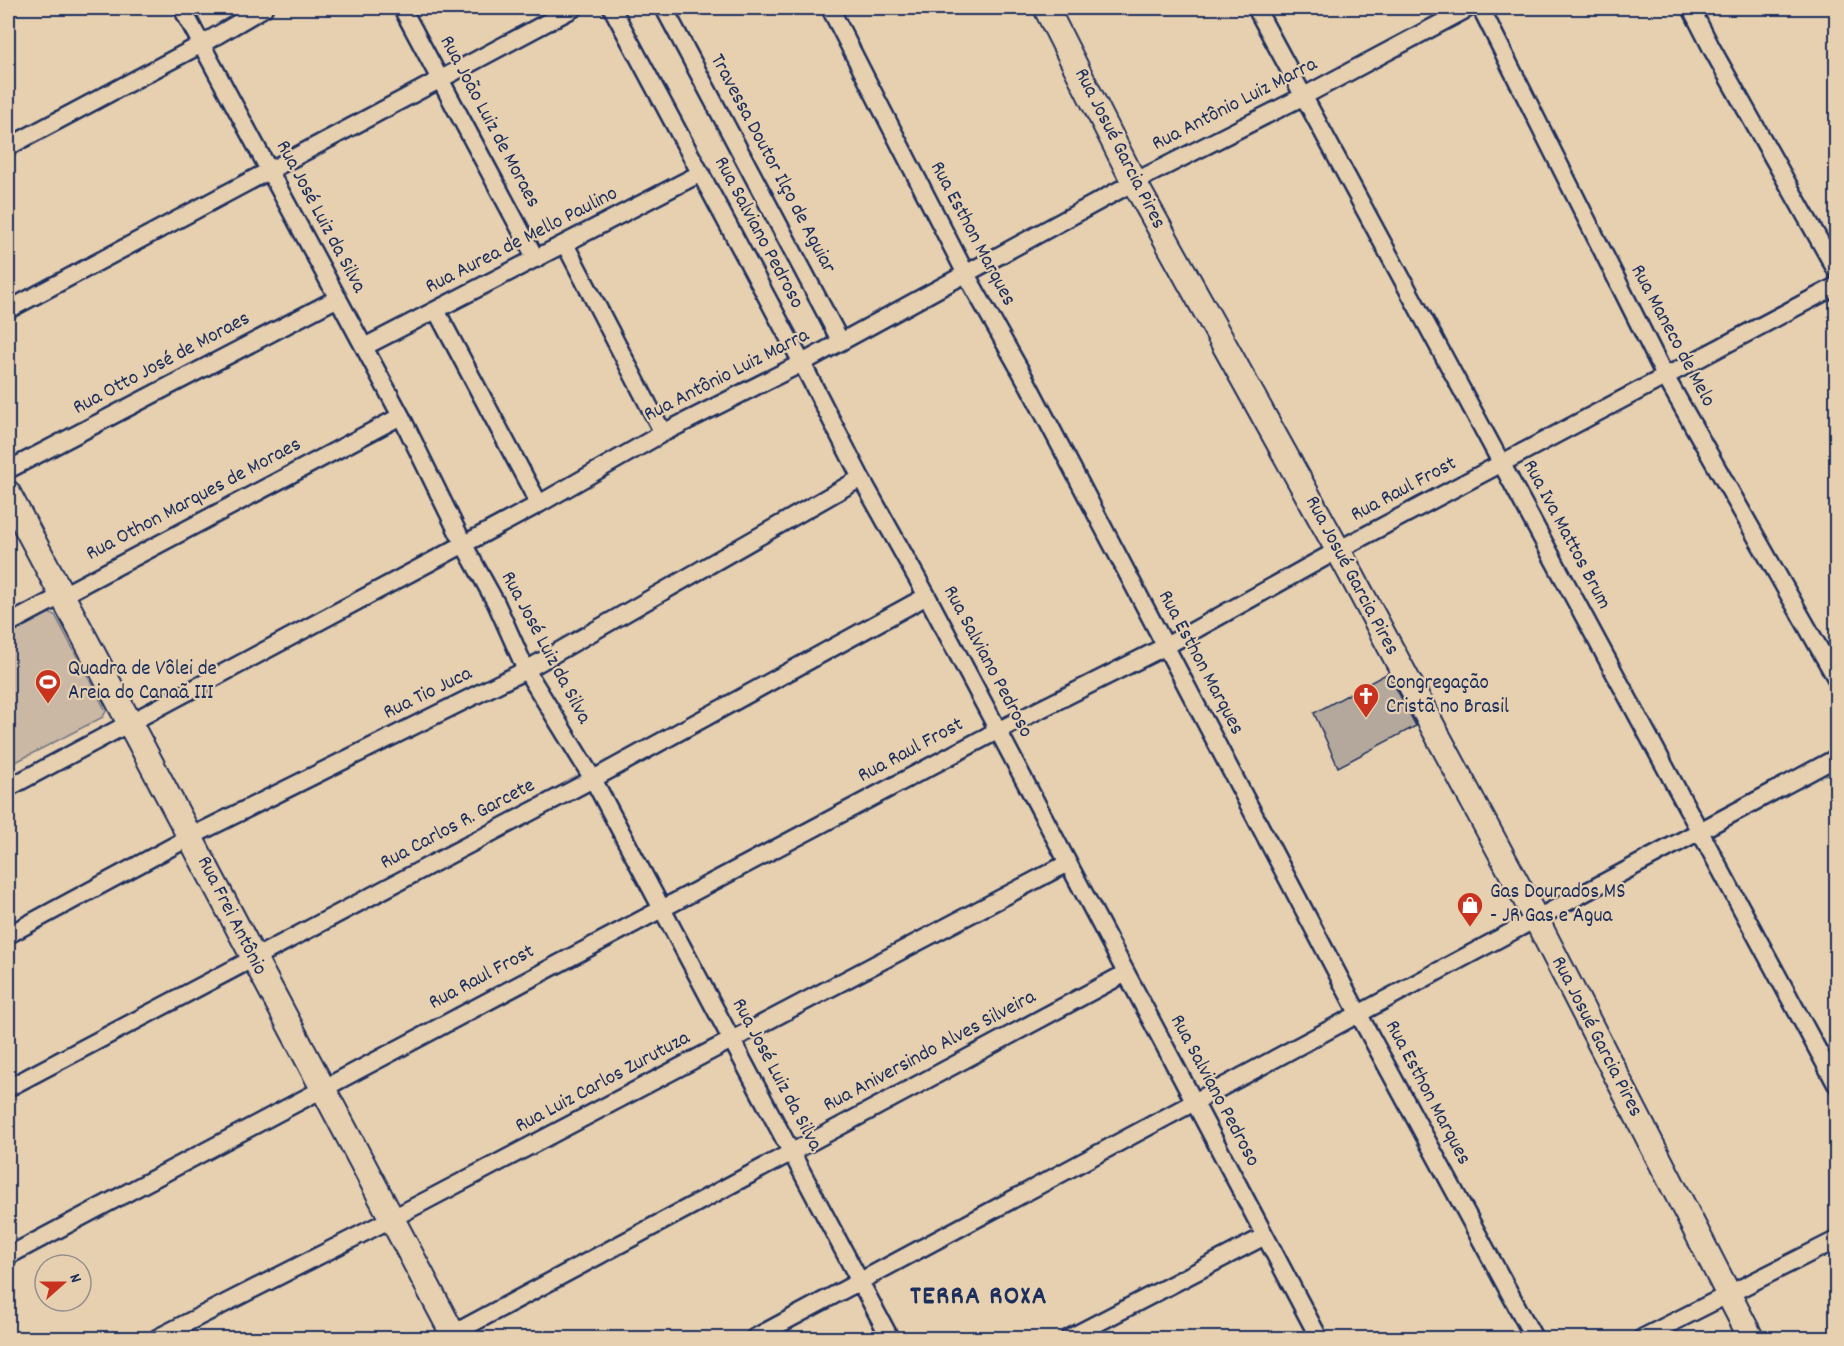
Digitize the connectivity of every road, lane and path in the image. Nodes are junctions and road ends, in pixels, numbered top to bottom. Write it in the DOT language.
graph roads {
  1 [pos="182,8"];
  2 [pos="264,8"];
  3 [pos="402,8"];
  4 [pos="574,8"];
  5 [pos="612,8"];
  6 [pos="664,8"];
  7 [pos="830,8"];
  8 [pos="1046,8"];
  9 [pos="1256,8"];
  10 [pos="1469,8"];
  11 [pos="1481,8"];
  12 [pos="1690,8"];
  13 [pos="202,44"];
  14 [pos="440,79"];
  15 [pos="1304,96"];
  16 [pos="8,147"];
  17 [pos="269,170"];
  18 [pos="701,173"];
  19 [pos="1134,182"];
  20 [pos="565,244"];
  21 [pos="536,259"];
  22 [pos="1836,270"];
  23 [pos="966,274"];
  24 [pos="1836,286"];
  25 [pos="338,298"];
  26 [pos="8,310"];
  27 [pos="436,310"];
  28 [pos="841,342"];
  29 [pos="364,348"];
  30 [pos="802,363"];
  31 [pos="1665,376"];
  32 [pos="400,416"];
  33 [pos="663,433"];
  34 [pos="1502,463"];
  35 [pos="8,470"];
  36 [pos="861,478"];
  37 [pos="8,494"];
  38 [pos="539,504"];
  39 [pos="464,545"];
  40 [pos="1338,550"];
  41 [pos="62,596"];
  42 [pos="927,596"];
  43 [pos="8,624"];
  44 [pos="1167,646"];
  45 [pos="526,670"];
  46 [pos="1836,678"];
  47 [pos="129,723"];
  48 [pos="997,731"];
  49 [pos="1836,758"];
  50 [pos="593,779"];
  51 [pos="8,788"];
  52 [pos="1700,831"];
  53 [pos="190,837"];
  54 [pos="1068,863"];
  55 [pos="662,908"];
  56 [pos="1536,919"];
  57 [pos="8,935"];
  58 [pos="252,958"];
  59 [pos="1126,973"];
  60 [pos="1358,1013"];
  61 [pos="732,1040"];
  62 [pos="1836,1084"];
  63 [pos="8,1088"];
  64 [pos="322,1088"];
  65 [pos="1195,1102"];
  66 [pos="791,1152"];
  67 [pos="392,1219"];
  68 [pos="1265,1236"];
  69 [pos="1836,1240"];
  70 [pos="8,1256"];
  71 [pos="860,1281"];
  72 [pos="1727,1295"];
  73 [pos="451,1337"];
  74 [pos="157,1338"];
  75 [pos="754,1338"];
  76 [pos="890,1338"];
  77 [pos="1069,1338"];
  78 [pos="1319,1338"];
  79 [pos="1534,1338"];
  80 [pos="1642,1338"];
  81 [pos="1751,1338"];
  1 -- 13 [label="street, Rua José Luiz da Silva"];
  2 -- 13 [label="street"];
  3 -- 14 [label="street, Rua João Luiz de Moraes"];
  4 -- 14 [label="street"];
  5 -- 18 [label="street, Rua Salviano Pedroso"];
  6 -- 28 [label="street, Travessa Doutor Ilço de Aguiar"];
  7 -- 23 [label="street, Rua Esthon Marques"];
  8 -- 19 [label="street, Rua Josué Garcia Pires"];
  9 -- 15 [label="street, Rua Iva Mattos Brum"];
  10 -- 15 [label="street, Rua Antônio Luiz Marra"];
  11 -- 31 [label="street, Rua Maneco de Melo"];
  12 -- 22 [label="street"];
  13 -- 16 [label="street"];
  13 -- 17 [label="street, Rua José Luiz da Silva"];
  14 -- 17 [label="street"];
  14 -- 21 [label="street, Rua João Luiz de Moraes"];
  15 -- 19 [label="street, Rua Antônio Luiz Marra"];
  15 -- 34 [label="street, Rua Iva Mattos Brum"];
  17 -- 25 [label="street, Rua José Luiz da Silva"];
  17 -- 26 [label="street"];
  18 -- 20 [label="street, Rua Aurea de Mello Paulino"];
  18 -- 30 [label="street, Rua Salviano Pedroso"];
  19 -- 23 [label="street, Rua Antônio Luiz Marra"];
  19 -- 40 [label="street, Rua Josué Garcia Pires"];
  20 -- 21 [label="street, Rua Aurea de Mello Paulino"];
  20 -- 33 [label="street"];
  21 -- 27 [label="street, Rua Aurea de Mello Paulino"];
  23 -- 28 [label="street, Rua Antônio Luiz Marra"];
  23 -- 44 [label="street, Rua Esthon Marques"];
  24 -- 31 [label="street, Rua Raul Frost"];
  25 -- 29 [label="street, Rua José Luiz da Silva"];
  25 -- 35 [label="street, Rua Otto José de Moraes"];
  27 -- 29 [label="street, Rua Aurea de Mello Paulino"];
  27 -- 38 [label="street"];
  28 -- 30 [label="street, Rua Antônio Luiz Marra"];
  29 -- 32 [label="street, Rua José Luiz da Silva"];
  30 -- 33 [label="street, Rua Antônio Luiz Marra"];
  30 -- 36 [label="street, Rua Salviano Pedroso"];
  31 -- 34 [label="street, Rua Raul Frost"];
  31 -- 46 [label="street, Rua Maneco de Melo"];
  32 -- 39 [label="street, Rua José Luiz da Silva"];
  32 -- 41 [label="street, Rua Othon Marques de Moraes"];
  33 -- 38 [label="street, Rua Antônio Luiz Marra"];
  34 -- 40 [label="street, Rua Raul Frost"];
  34 -- 52 [label="street, Rua Iva Mattos Brum"];
  36 -- 42 [label="street, Rua Salviano Pedroso"];
  36 -- 45 [label="street, Rua Tio Juca"];
  37 -- 41 [label="street, Rua Frei Antônio"];
  38 -- 39 [label="street, Rua Antônio Luiz Marra"];
  39 -- 45 [label="street, Rua José Luiz da Silva"];
  39 -- 47 [label="street, Rua Antônio Luiz Marra"];
  40 -- 44 [label="street, Rua Raul Frost"];
  40 -- 56 [label="street, Rua Josué Garcia Pires"];
  41 -- 43 [label="street, Rua Othon Marques de Moraes"];
  41 -- 47 [label="street, Rua Frei Antônio"];
  42 -- 48 [label="street, Rua Salviano Pedroso"];
  42 -- 50 [label="street, Rua Carlos R. Garcete"];
  44 -- 48 [label="street, Rua Raul Frost"];
  44 -- 60 [label="street, Rua Esthon Marques"];
  45 -- 50 [label="street, Rua José Luiz da Silva"];
  45 -- 53 [label="street, Rua Tio Juca"];
  47 -- 51 [label="street, Rua Antônio Luiz Marra"];
  47 -- 53 [label="street, Rua Frei Antônio"];
  48 -- 54 [label="street, Rua Salviano Pedroso"];
  48 -- 55 [label="street, Rua Raul Frost"];
  49 -- 52 [label="street"];
  50 -- 55 [label="street, Rua José Luiz da Silva"];
  50 -- 58 [label="street, Rua Carlos R. Garcete"];
  52 -- 56 [label="street"];
  52 -- 62 [label="street, Rua Iva Mattos Brum"];
  53 -- 57 [label="street, Rua Tio Juca"];
  53 -- 58 [label="street, Rua Frei Antônio"];
  54 -- 59 [label="street, Rua Salviano Pedroso"];
  54 -- 61 [label="street, Rua Luiz Carlos Zurutuza"];
  55 -- 61 [label="street, Rua José Luiz da Silva"];
  55 -- 64 [label="street, Rua Raul Frost"];
  56 -- 60 [label="street"];
  56 -- 72 [label="street, Rua Josué Garcia Pires"];
  58 -- 63 [label="street, Rua Carlos R. Garcete"];
  58 -- 64 [label="street, Rua Frei Antônio"];
  59 -- 65 [label="street, Rua Salviano Pedroso"];
  59 -- 66 [label="street, Rua Aniversindo Alves Silveira"];
  60 -- 65 [label="street"];
  60 -- 79 [label="street, Rua Esthon Marques"];
  61 -- 66 [label="street, Rua José Luiz da Silva"];
  61 -- 67 [label="street, Rua Luiz Carlos Zurutuza"];
  64 -- 67 [label="street, Rua Frei Antônio"];
  64 -- 70 [label="street, Rua Raul Frost"];
  65 -- 68 [label="street, Rua Salviano Pedroso"];
  65 -- 71 [label="street"];
  66 -- 71 [label="street, Rua José Luiz da Silva"];
  66 -- 73 [label="street, Rua Aniversindo Alves Silveira"];
  67 -- 73 [label="street, Rua Frei Antônio"];
  67 -- 74 [label="street, Rua Luiz Carlos Zurutuza"];
  68 -- 77 [label="street"];
  68 -- 78 [label="street, Rua Salviano Pedroso"];
  69 -- 72 [label="street"];
  71 -- 75 [label="street"];
  71 -- 76 [label="street, Rua José Luiz da Silva"];
  72 -- 80 [label="street"];
  72 -- 81 [label="street, Rua Josué Garcia Pires"];
}
